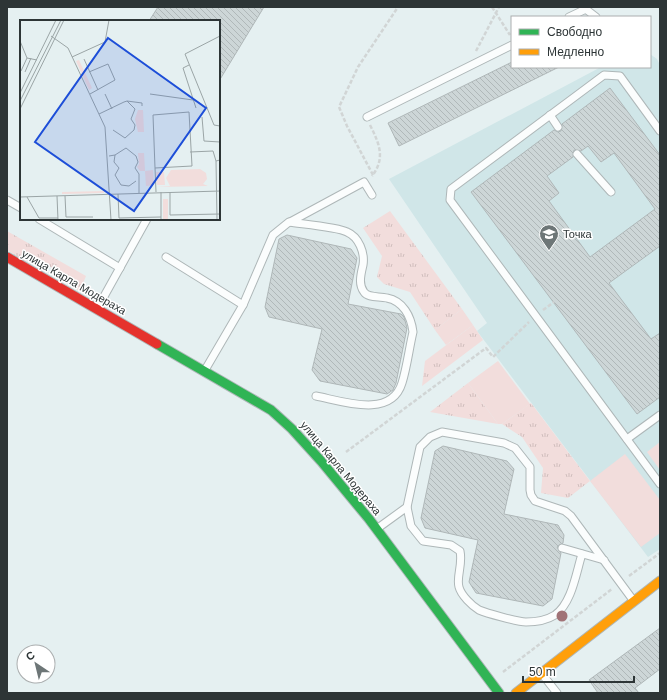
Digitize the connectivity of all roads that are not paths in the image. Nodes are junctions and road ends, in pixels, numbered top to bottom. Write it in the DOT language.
graph roads {
  1 [pos="585,8"];
  2 [pos="571,16"];
  3 [pos="595,16"];
  4 [pos="511,46"];
  5 [pos="550,115"];
  6 [pos="367,117"];
  7 [pos="558,127"];
  8 [pos="660,131"];
  9 [pos="577,154"];
  10 [pos="611,192"];
  11 [pos="372,195"];
  12 [pos="7,200"];
  13 [pos="20,207"];
  14 [pos="41,220"];
  15 [pos="146,220"];
  16 [pos="290,222"];
  17 [pos="7,257"];
  18 [pos="166,257"];
  19 [pos="120,268"];
  20 [pos="243,305"];
  21 [pos="97,309"];
  22 [pos="204,371"];
  23 [pos="316,396"];
  24 [pos="660,414"];
  25 [pos="627,439"];
  26 [pos="660,484"];
  27 [pos="407,507"];
  28 [pos="377,529"];
  29 [pos="562,548"];
  30 [pos="582,554"];
  31 [pos="604,560"];
  32 [pos="660,581"];
  33 [pos="633,601"];
  34 [pos="542,674"];
  35 [pos="500,693"];
  36 [pos="516,693"];
  37 [pos="557,693"];
  1 -- 2 [label="lane"];
  1 -- 3 [label="lane"];
  4 -- 6 [label="lane"];
  5 -- 7 [label="lane"];
  5 -- 8 [label="lane"];
  5 -- 25 [label="lane"];
  9 -- 10 [label="lane"];
  11 -- 16 [label="lane"];
  12 -- 13 [label="lane"];
  14 -- 19 [label="lane"];
  15 -- 19 [label="lane"];
  16 -- 20 [label="lane"];
  16 -- 23 [label="lane"];
  17 -- 21 [label="street, улица Карла Модераха"];
  18 -- 20 [label="lane"];
  19 -- 21 [label="lane"];
  20 -- 22 [label="lane"];
  21 -- 22 [label="street, улица Карла Модераха"];
  22 -- 28 [label="street, улица Карла Модераха"];
  24 -- 25 [label="lane"];
  25 -- 26 [label="lane"];
  27 -- 28 [label="lane"];
  27 -- 30 [label="lane"];
  27 -- 31 [label="lane"];
  28 -- 35 [label="street, улица Карла Модераха"];
  29 -- 30 [label="lane"];
  30 -- 31 [label="lane"];
  31 -- 33 [label="lane"];
  32 -- 33 [label="street"];
  33 -- 34 [label="street"];
  34 -- 36 [label="street"];
  34 -- 37 [label="lane"];
}
